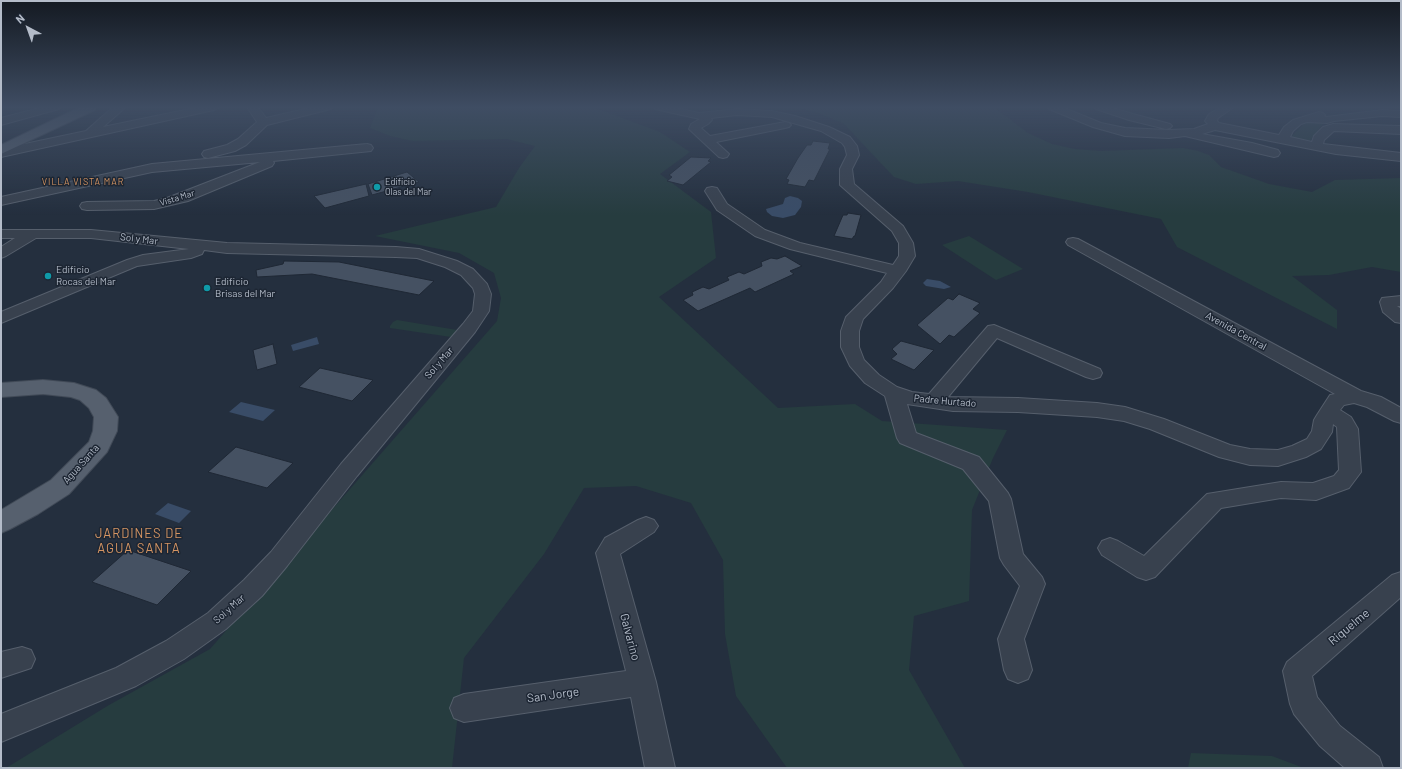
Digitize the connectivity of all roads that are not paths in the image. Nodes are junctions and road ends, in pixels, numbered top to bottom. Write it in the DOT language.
graph roads {
  1 [pos="17,143"];
  2 [pos="41,143"];
  3 [pos="240,143"];
  4 [pos="710,143"];
  5 [pos="848,143"];
  6 [pos="1231,143"];
  7 [pos="1299,143"];
  8 [pos="1317,143"];
  9 [pos="1317,146"];
  10 [pos="366,148"];
  11 [pos="1,151"];
  12 [pos="1274,153"];
  13 [pos="723,154"];
  14 [pos="1401,156"];
  15 [pos="260,161"];
  16 [pos="152,168"];
  17 [pos="712,191"];
  18 [pos="1,201"];
  19 [pos="87,206"];
  20 [pos="1,234"];
  21 [pos="33,234"];
  22 [pos="1073,242"];
  23 [pos="206,247"];
  24 [pos="1,253"];
  25 [pos="898,271"];
  26 [pos="1394,301"];
  27 [pos="1,318"];
  28 [pos="1401,318"];
  29 [pos="1093,373"];
  30 [pos="1,390"];
  31 [pos="894,392"];
  32 [pos="1354,396"];
  33 [pos="934,401"];
  34 [pos="1329,412"];
  35 [pos="1401,416"];
  36 [pos="1,522"];
  37 [pos="646,526"];
  38 [pos="1110,548"];
  39 [pos="1401,582"];
  40 [pos="1018,670"];
  41 [pos="642,682"];
  42 [pos="464,708"];
  43 [pos="1,728"];
  44 [pos="660,768"];
  45 [pos="1368,768"];
  1 -- 11 [label="main road"];
  2 -- 11 [label="street"];
  3 -- 16 [label="street"];
  4 -- 13 [label="street"];
  5 -- 25 [label="street, Padre Hurtado"];
  6 -- 12 [label="street"];
  7 -- 9 [label="street"];
  8 -- 9 [label="street"];
  9 -- 14 [label="street"];
  10 -- 15 [label="street, Vista Mar"];
  15 -- 16 [label="street, Vista Mar"];
  15 -- 19 [label="street, Vista Mar"];
  16 -- 18 [label="street, Vista Mar"];
  17 -- 25 [label="street"];
  20 -- 21 [label="street, Sol y Mar"];
  21 -- 23 [label="street, Sol y Mar"];
  21 -- 24 [label="street"];
  22 -- 32 [label="street, Avenida Central"];
  23 -- 27 [label="street"];
  23 -- 43 [label="street, Sol y Mar"];
  25 -- 31 [label="street, Padre Hurtado"];
  26 -- 28 [label="street"];
  29 -- 33 [label="street"];
  30 -- 36 [label="main road, Agua Santa"];
  31 -- 33 [label="street, Padre Hurtado"];
  31 -- 40 [label="street"];
  32 -- 34 [label="street, Padre Hurtado"];
  32 -- 35 [label="street, Avenida Central"];
  33 -- 34 [label="street, Padre Hurtado"];
  34 -- 38 [label="street"];
  37 -- 41 [label="street, Galvarino"];
  39 -- 45 [label="street, Riquelme"];
  41 -- 42 [label="street, San Jorge"];
  41 -- 44 [label="street, Galvarino"];
}
